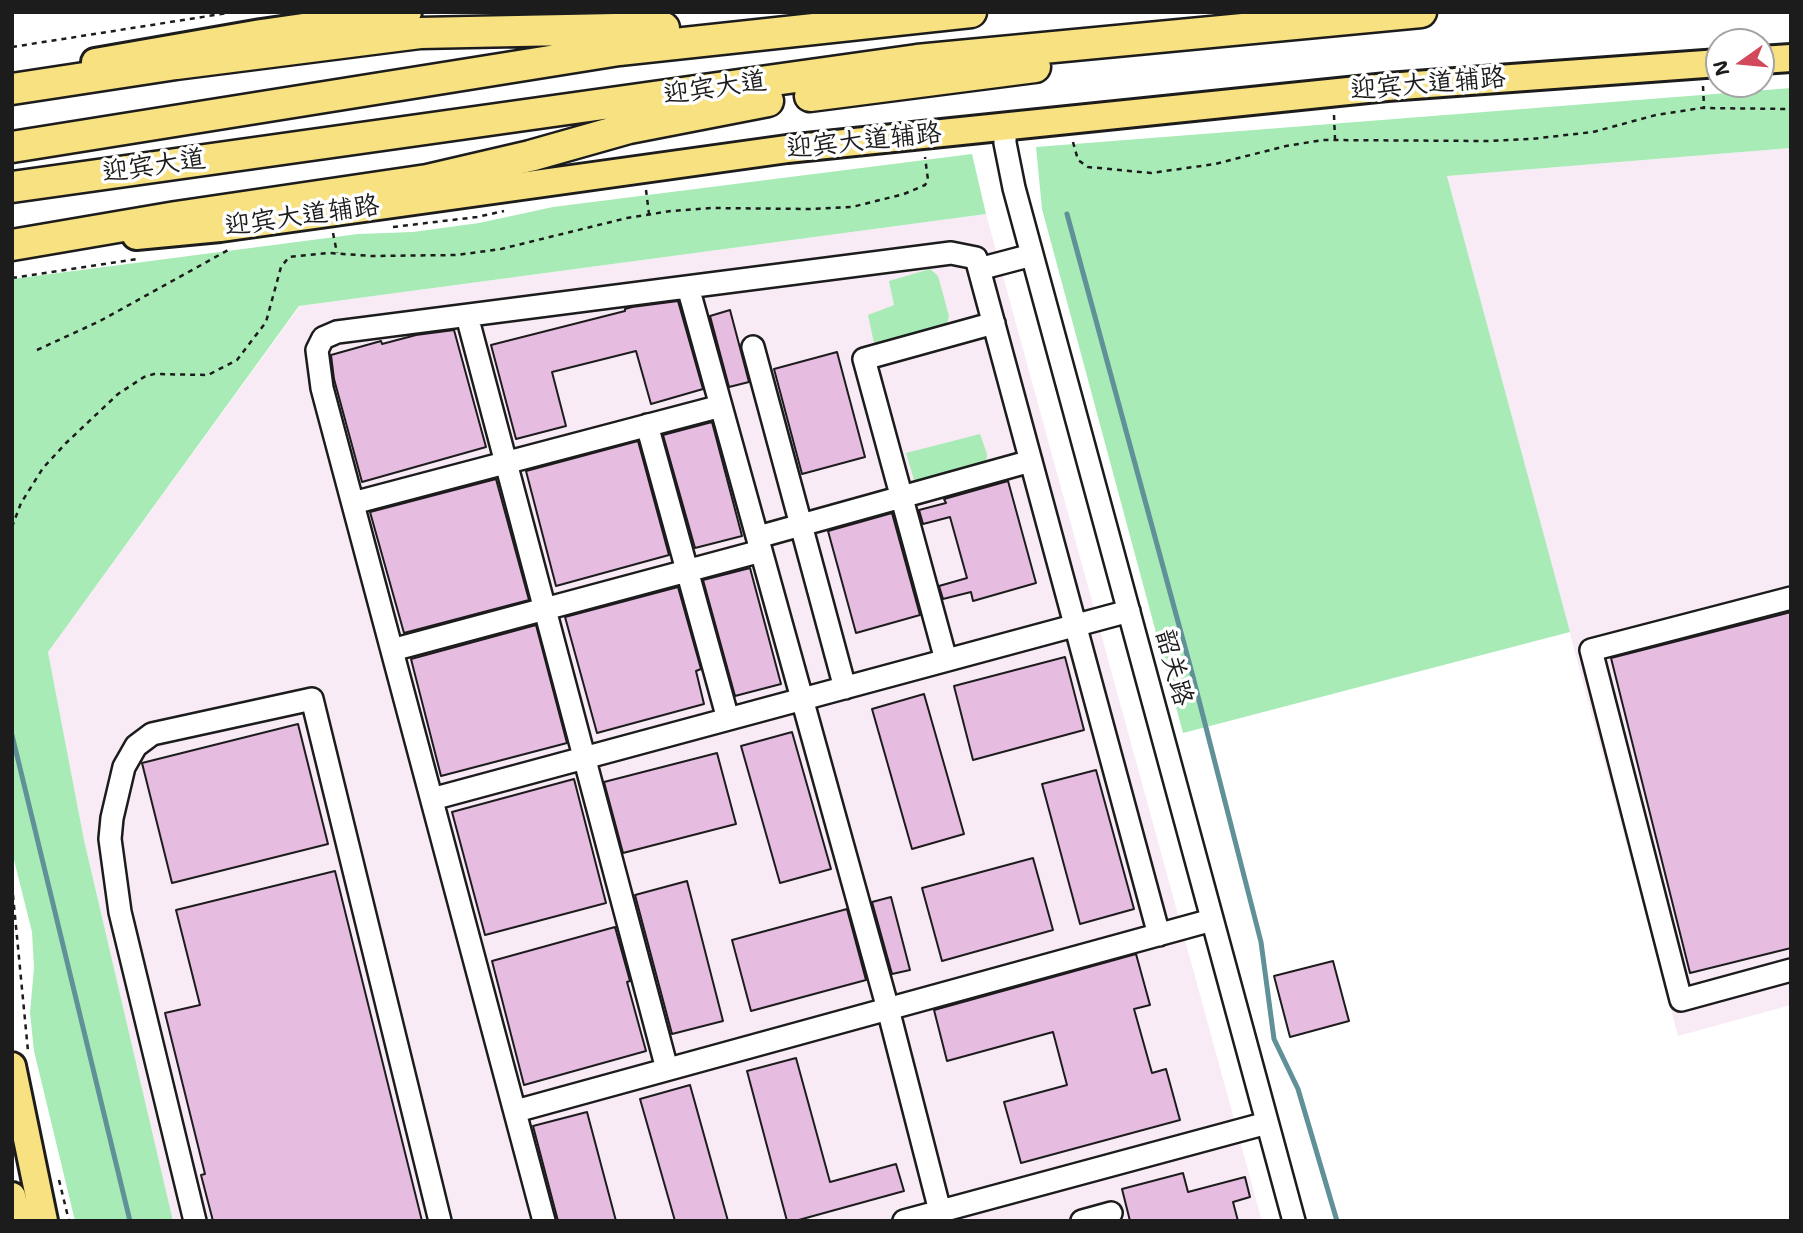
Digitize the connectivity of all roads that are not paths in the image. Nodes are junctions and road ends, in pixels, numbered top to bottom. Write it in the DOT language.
graph roads {
  1 [pos="408,12"];
  2 [pos="824,12"];
  3 [pos="971,12"];
  4 [pos="1421,12"];
  5 [pos="1319,20"];
  6 [pos="1705,72"];
  7 [pos="15,79"];
  8 [pos="1005,128"];
  9 [pos="12,148"];
  10 [pos="12,187"];
  11 [pos="108,239"];
  12 [pos="12,246"];
  13 [pos="1032,255"];
  14 [pos="12,258"];
  15 [pos="979,269"];
  16 [pos="688,287"];
  17 [pos="467,316"];
  18 [pos="994,323"];
  19 [pos="753,347"];
  20 [pos="721,406"];
  21 [pos="647,425"];
  22 [pos="1031,461"];
  23 [pos="507,462"];
  24 [pos="901,497"];
  25 [pos="353,503"];
  26 [pos="801,525"];
  27 [pos="759,544"];
  28 [pos="687,570"];
  29 [pos="1791,598"];
  30 [pos="545,609"];
  31 [pos="1129,611"];
  32 [pos="1076,625"];
  33 [pos="393,650"];
  34 [pos="946,660"];
  35 [pos="845,688"];
  36 [pos="802,699"];
  37 [pos="728,719"];
  38 [pos="584,758"];
  39 [pos="432,799"];
  40 [pos="1212,920"];
  41 [pos="1159,935"];
  42 [pos="1791,970"];
  43 [pos="888,1009"];
  44 [pos="22,1064"];
  45 [pos="667,1069"];
  46 [pos="516,1111"];
  47 [pos="1267,1123"];
  48 [pos="12,1196"];
  49 [pos="940,1211"];
  50 [pos="1111,1213"];
  51 [pos="18,1221"];
  52 [pos="44,1221"];
  53 [pos="195,1221"];
  54 [pos="440,1221"];
  55 [pos="544,1221"];
  56 [pos="904,1221"];
  57 [pos="1082,1221"];
  58 [pos="1294,1221"];
  1 -- 7 [label="main road"];
  2 -- 7 [label="highway"];
  3 -- 9 [label="highway, 迎宾大道"];
  4 -- 5 [label="highway, 迎宾大道"];
  5 -- 10 [label="highway, 迎宾大道"];
  5 -- 12 [label="highway"];
  6 -- 8 [label="main road, 迎宾大道辅路"];
  8 -- 11 [label="main road, 迎宾大道辅路"];
  8 -- 13 [label="street, 韶关路"];
  11 -- 12 [label="main road, 迎宾大道辅路"];
  11 -- 14 [label="main road"];
  13 -- 15 [label="street"];
  13 -- 31 [label="street, 韶关路"];
  15 -- 16 [label="street"];
  15 -- 18 [label="street"];
  16 -- 17 [label="street"];
  16 -- 20 [label="street"];
  17 -- 23 [label="street"];
  17 -- 25 [label="street"];
  18 -- 22 [label="street"];
  18 -- 24 [label="street"];
  19 -- 26 [label="street"];
  20 -- 21 [label="street"];
  20 -- 27 [label="street"];
  21 -- 23 [label="street"];
  21 -- 28 [label="street"];
  22 -- 24 [label="street"];
  22 -- 32 [label="street"];
  23 -- 25 [label="street"];
  23 -- 30 [label="street"];
  24 -- 26 [label="street"];
  24 -- 34 [label="street"];
  25 -- 33 [label="street"];
  26 -- 27 [label="street"];
  26 -- 35 [label="street"];
  27 -- 28 [label="street"];
  27 -- 36 [label="street"];
  28 -- 30 [label="street"];
  28 -- 37 [label="street"];
  29 -- 42 [label="street"];
  30 -- 33 [label="street"];
  30 -- 38 [label="street"];
  31 -- 32 [label="street"];
  31 -- 40 [label="street, 韶关路"];
  32 -- 34 [label="street"];
  32 -- 41 [label="street"];
  33 -- 39 [label="street"];
  34 -- 35 [label="street"];
  35 -- 36 [label="street"];
  36 -- 37 [label="street"];
  36 -- 43 [label="street"];
  37 -- 38 [label="street"];
  38 -- 39 [label="street"];
  38 -- 45 [label="street"];
  39 -- 46 [label="street"];
  40 -- 41 [label="street"];
  40 -- 47 [label="street, 韶关路"];
  41 -- 43 [label="street"];
  43 -- 45 [label="street"];
  43 -- 49 [label="street"];
  44 -- 52 [label="main road"];
  45 -- 46 [label="street"];
  46 -- 55 [label="street"];
  47 -- 49 [label="street"];
  47 -- 58 [label="street, 韶关路"];
  48 -- 51 [label="main road"];
  49 -- 56 [label="street"];
  50 -- 57 [label="street"];
  53 -- 54 [label="street"];
}
